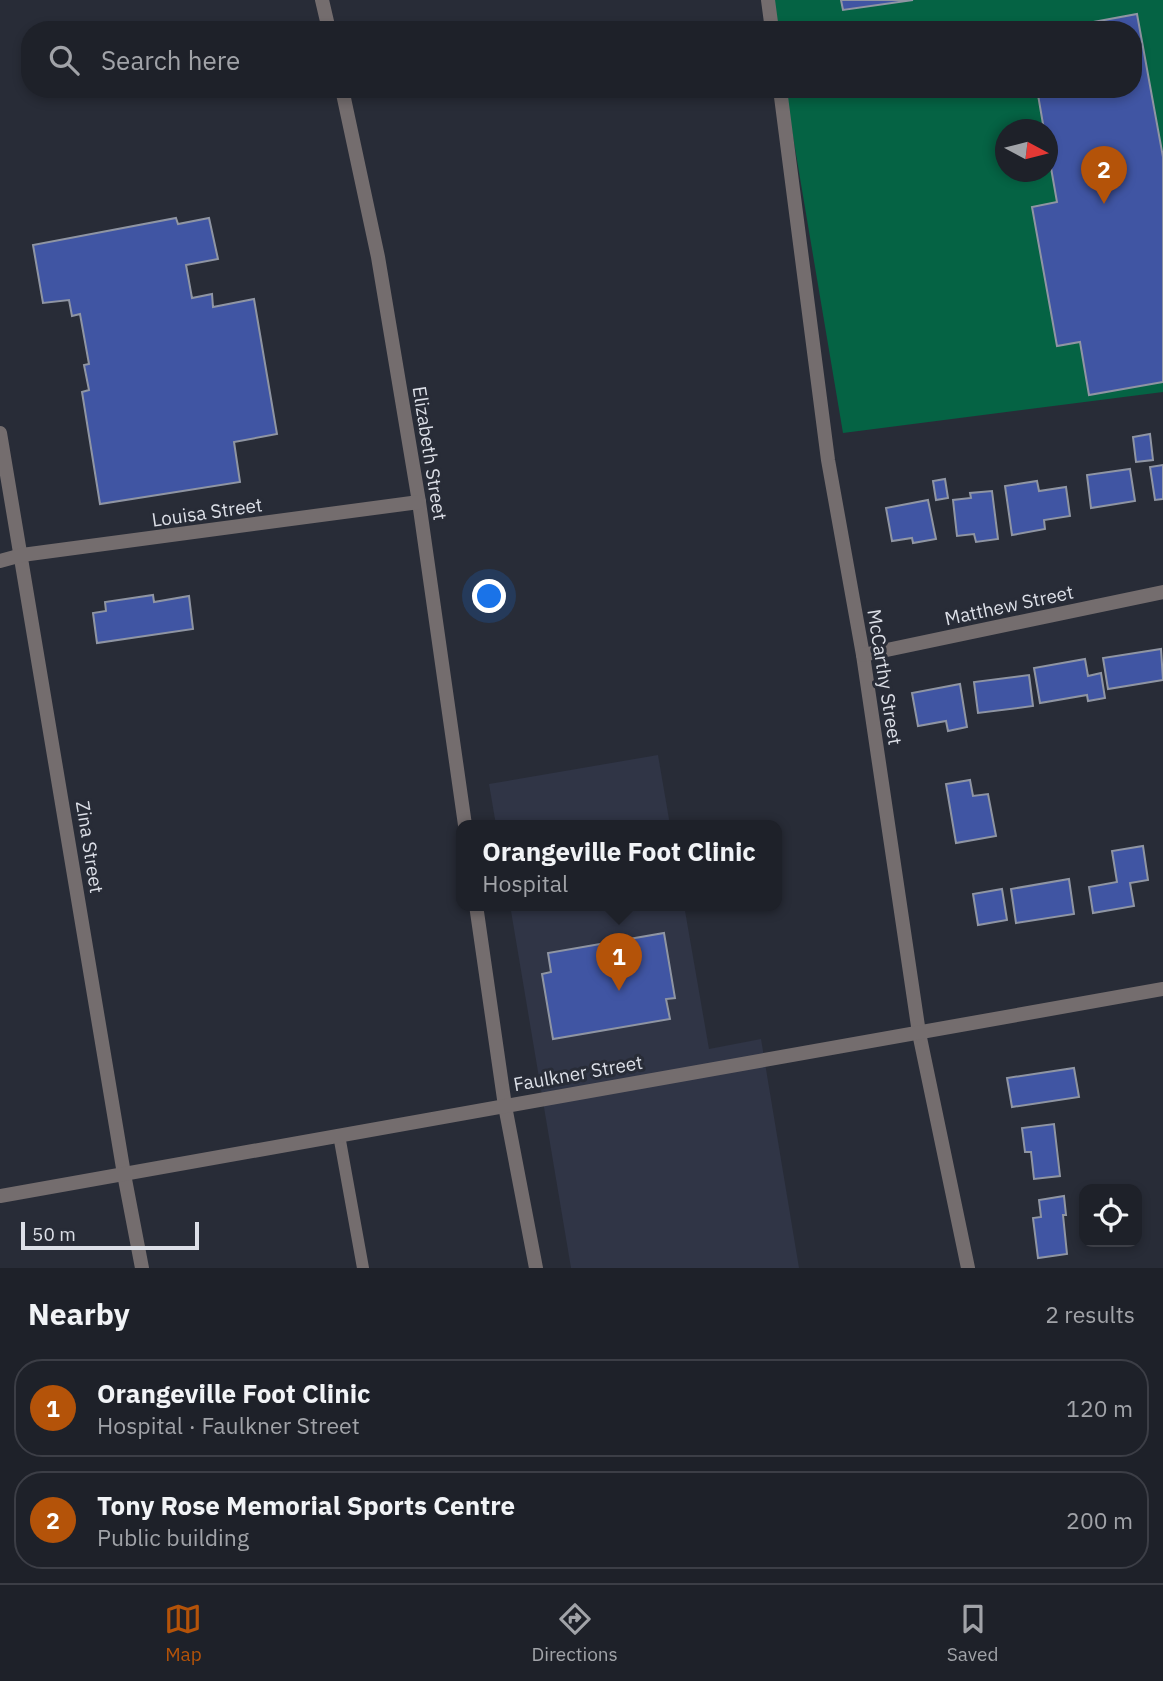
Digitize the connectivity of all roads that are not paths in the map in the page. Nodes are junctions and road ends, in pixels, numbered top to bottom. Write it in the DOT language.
graph roads {
  1 [pos="322,0"];
  2 [pos="768,0"];
  3 [pos="327,21"];
  4 [pos="771,21"];
  5 [pos="344,98"];
  6 [pos="781,98"];
  7 [pos="0,433"];
  8 [pos="419,502"];
  9 [pos="22,555"];
  10 [pos="0,561"];
  11 [pos="1163,592"];
  12 [pos="863,655"];
  13 [pos="464,820"];
  14 [pos="477,911"];
  15 [pos="1163,989"];
  16 [pos="919,1033"];
  17 [pos="505,1106"];
  18 [pos="339,1135"];
  19 [pos="124,1174"];
  20 [pos="0,1196"];
  21 [pos="142,1268"];
  22 [pos="363,1268"];
  23 [pos="536,1268"];
  24 [pos="968,1268"];
  1 -- 3 [label="street"];
  2 -- 4 [label="street"];
  5 -- 8 [label="street, Elizabeth Street"];
  6 -- 12 [label="street, McCarthy Street"];
  7 -- 9 [label="street, Zina Street"];
  8 -- 9 [label="street, Louisa Street"];
  8 -- 13 [label="street, Elizabeth Street"];
  9 -- 10 [label="street, Louisa Street"];
  9 -- 19 [label="street, Zina Street"];
  11 -- 12 [label="street, Matthew Street"];
  12 -- 16 [label="street, McCarthy Street"];
  14 -- 17 [label="street"];
  15 -- 16 [label="street, Faulkner Street"];
  16 -- 17 [label="street, Faulkner Street"];
  16 -- 24 [label="street, McCarthy Street"];
  17 -- 18 [label="street, Faulkner Street"];
  17 -- 23 [label="street"];
  18 -- 19 [label="street, Faulkner Street"];
  18 -- 22 [label="lane"];
  19 -- 20 [label="street, Faulkner Street"];
  19 -- 21 [label="street, Zina Street"];
}
